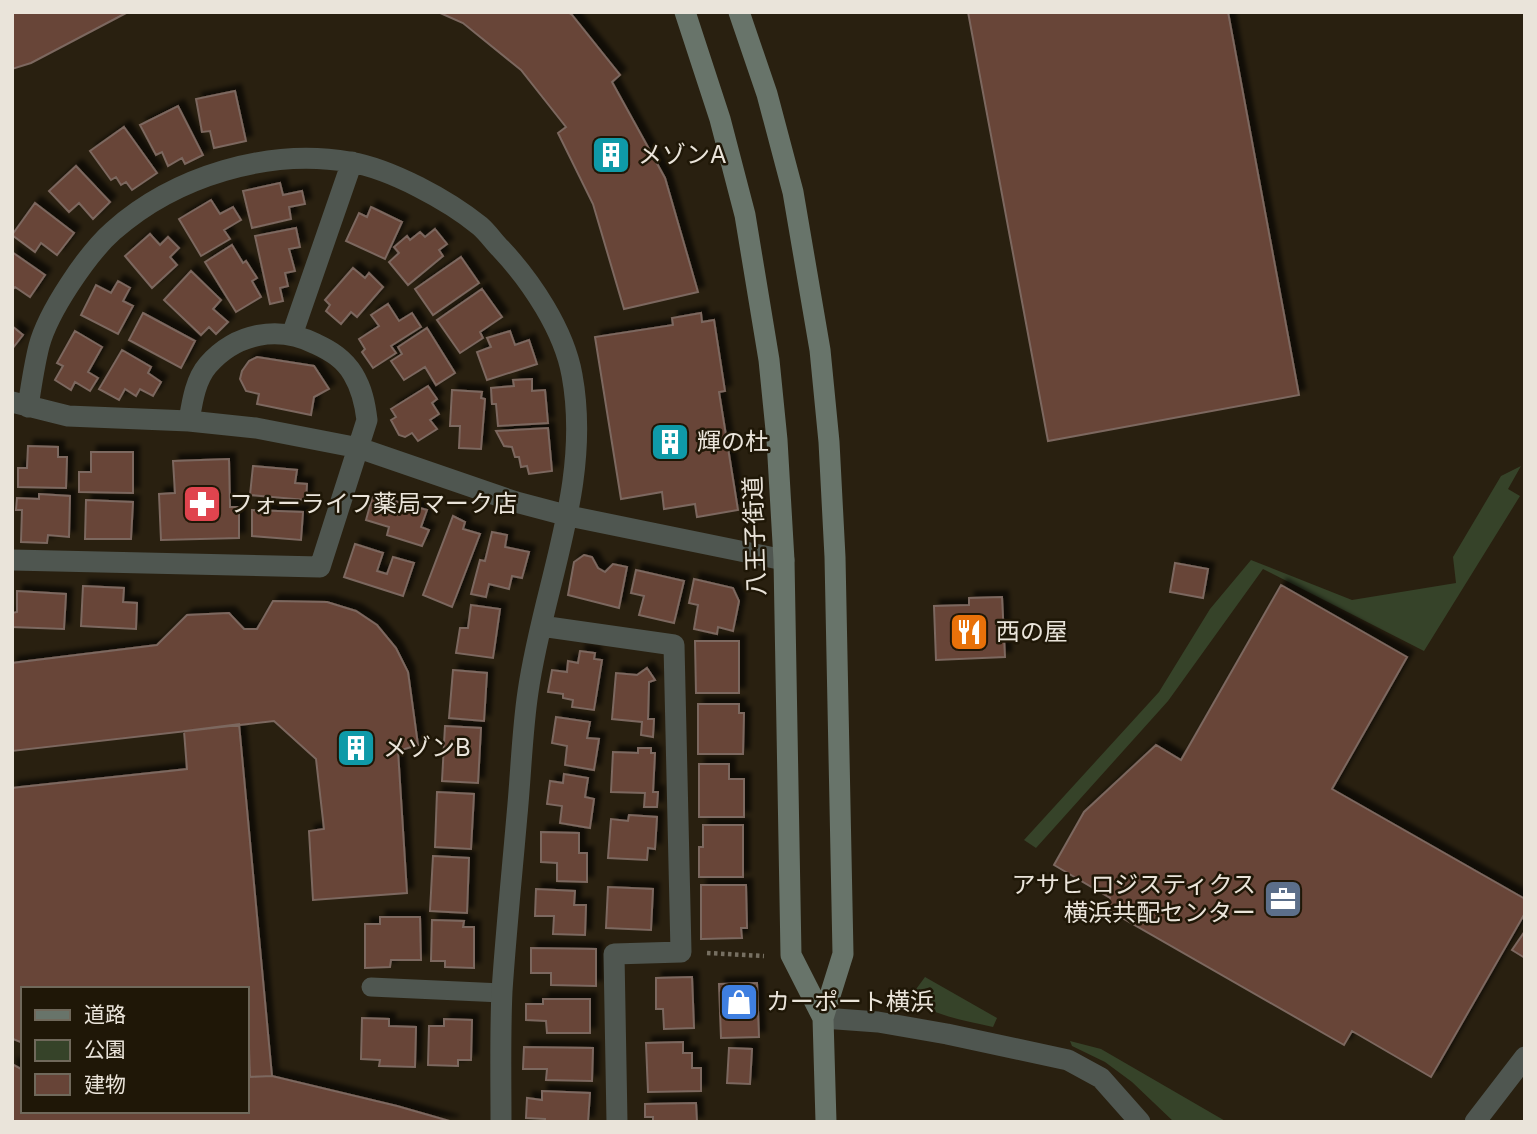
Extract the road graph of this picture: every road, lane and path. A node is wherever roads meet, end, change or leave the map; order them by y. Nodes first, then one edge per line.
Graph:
1 (685, 12) edge
2 (739, 12) edge
3 (352, 162) junction
4 (292, 335) junction
5 (20, 405) edge
6 (189, 421) junction
7 (359, 448) junction
8 (569, 516) junction
9 (12, 560) edge
10 (784, 561) junction
11 (541, 626) junction
12 (681, 952) junction
13 (764, 956) dead end
14 (371, 987) dead end
15 (502, 993) junction
16 (823, 1018) junction
17 (1525, 1057) edge
18 (501, 1122) edge
19 (617, 1122) edge
20 (826, 1122) edge
21 (1140, 1122) edge
22 (1475, 1122) edge

1 - 10 street, 八王子街道
2 - 16 street, 八王子街道
3 - 4 street
3 - 5 street
3 - 8 street
4 - 6 street
4 - 7 street
5 - 6 street
6 - 7 street
7 - 8 street
7 - 9 street
8 - 10 street
8 - 11 street
10 - 16 street, 八王子街道
11 - 12 street
11 - 15 street
12 - 13 path
12 - 19 street
14 - 15 lane
15 - 18 street
16 - 20 street, 八王子街道
16 - 21 street
17 - 22 street

